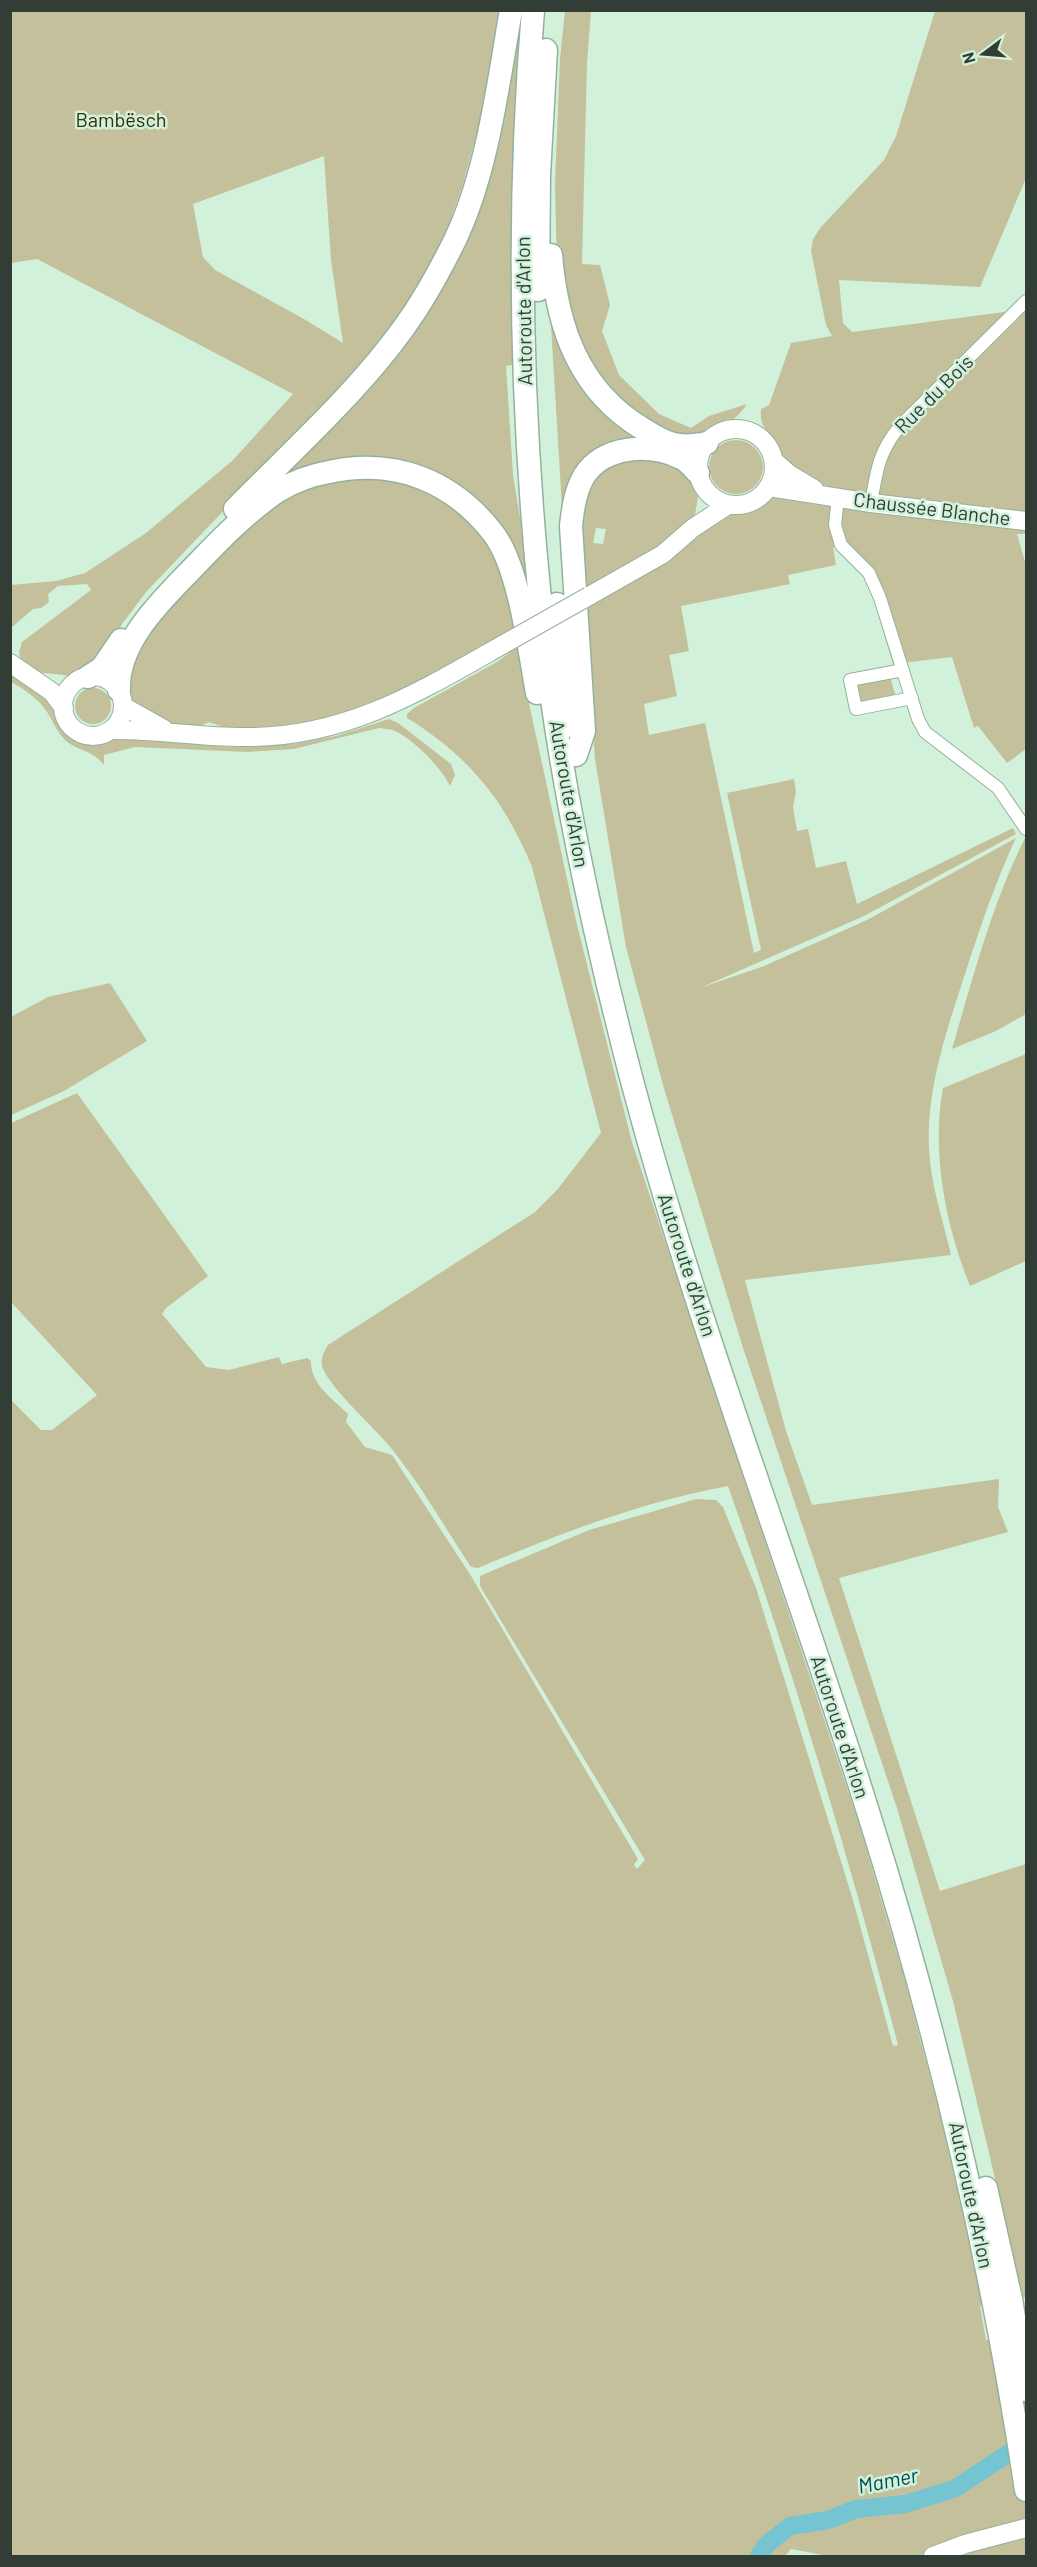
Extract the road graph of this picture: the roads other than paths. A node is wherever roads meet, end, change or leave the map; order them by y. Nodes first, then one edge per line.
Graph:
1 (511, 10) edge
2 (533, 10) edge
3 (549, 10) edge
4 (541, 123) junction
5 (1026, 301) edge
6 (707, 443) junction
7 (773, 460) junction
8 (702, 482) junction
9 (769, 487) junction
10 (829, 495) junction
11 (871, 503) junction
12 (729, 505) junction
13 (1026, 521) edge
14 (693, 528) junction
15 (17, 667) edge
16 (903, 670) junction
17 (83, 679) junction
18 (121, 698) junction
19 (912, 699) junction
20 (64, 708) junction
21 (111, 730) junction
22 (168, 731) junction
23 (576, 755) junction
24 (1026, 829) edge
25 (574, 831) junction
26 (1002, 2301) junction
27 (1026, 2390) edge
28 (1026, 2490) edge
29 (1026, 2528) edge
30 (933, 2556) edge

1 - 17 highway
2 - 25 highway, Autoroute d'Arlon
3 - 4 highway, Autoroute d'Arlon
4 - 6 highway
4 - 23 highway, Autoroute d'Arlon
5 - 11 street, Rue du Bois
6 - 7 main road
6 - 8 main road
7 - 9 main road
7 - 10 main road
8 - 12 main road
8 - 14 main road
8 - 23 highway
9 - 10 main road
9 - 12 main road
10 - 11 main road, Chaussée Blanche
10 - 16 street, Chaussée Blanche
11 - 13 main road, Chaussée Blanche
12 - 14 main road
14 - 22 main road, bridge
15 - 17 main road
15 - 20 main road
16 - 19 street, Chaussée Blanche
16 - 19 street
17 - 18 main road
17 - 20 main road
18 - 21 main road
18 - 22 main road
18 - 25 highway
19 - 24 street, Chaussée Blanche
20 - 21 main road
21 - 22 main road
23 - 26 highway, Autoroute d'Arlon
25 - 26 highway, Autoroute d'Arlon
26 - 27 highway, Autoroute d'Arlon
26 - 28 highway, Autoroute d'Arlon
29 - 30 main road

